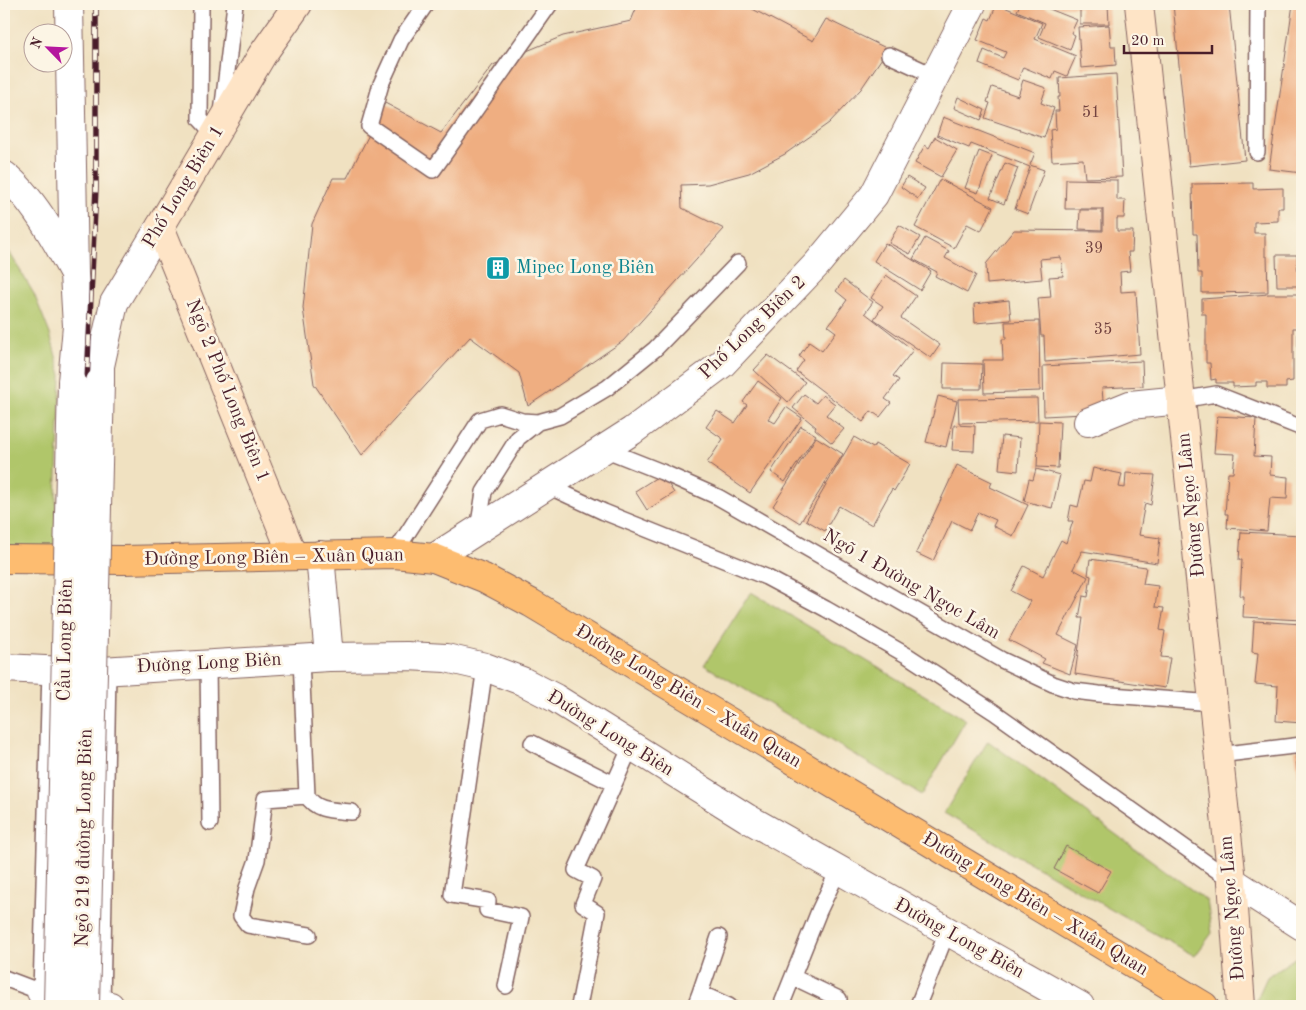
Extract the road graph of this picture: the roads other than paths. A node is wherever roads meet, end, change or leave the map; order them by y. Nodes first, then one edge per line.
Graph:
1 (70, 4) edge
2 (201, 4) edge
3 (235, 4) edge
4 (298, 4) edge
5 (426, 4) edge
6 (550, 4) edge
7 (972, 4) edge
8 (1139, 4) edge
9 (1258, 4) edge
10 (889, 55) dead end
11 (935, 76) junction
12 (218, 131) junction
13 (1257, 152) dead end
14 (4, 175) edge
15 (160, 227) junction
16 (738, 263) dead end
17 (74, 274) junction
18 (100, 382) joint
19 (1181, 400) junction
20 (538, 422) junction
21 (1088, 422) dead end
22 (1302, 428) edge
23 (604, 449) junction
24 (548, 486) junction
25 (478, 530) junction
26 (394, 554) junction
27 (320, 555) junction
28 (294, 556) junction
29 (434, 558) junction
30 (4, 559) edge
31 (329, 657) junction
32 (301, 659) junction
33 (208, 664) junction
34 (484, 667) junction
35 (4, 668) edge
36 (50, 670) junction
37 (97, 671) junction
38 (1213, 703) junction
39 (532, 742) dead end
40 (1302, 745) edge
41 (631, 746) junction
42 (1218, 756) junction
43 (614, 784) junction
44 (307, 796) junction
45 (352, 812) dead end
46 (210, 822) dead end
47 (838, 871) junction
48 (1232, 881) junction
49 (1302, 926) edge
50 (947, 932) junction
51 (309, 935) dead end
52 (719, 937) dead end
53 (793, 977) junction
54 (4, 978) edge
55 (506, 986) dead end
56 (49, 999) edge
57 (698, 999) edge
58 (918, 1005) dead end
59 (100, 1006) edge
60 (579, 1006) edge
61 (728, 1006) edge
62 (781, 1006) edge
63 (837, 1006) edge
64 (1080, 1006) edge
65 (1204, 1006) edge
66 (1241, 1006) edge

1 - 17 street, Cầu Long Biên
2 - 12 lane
3 - 12 lane
4 - 12 main road, Phố Long Biên 1
5 - 6 lane
7 - 11 street, Phố Long Biên 2
8 - 19 main road, Đường Ngọc Lâm
9 - 13 lane
10 - 11 lane
11 - 23 street, Phố Long Biên 2
12 - 15 main road, Phố Long Biên 1
14 - 17 street
15 - 18 street, Phố Long Biên 1
15 - 28 main road, Ngõ 2 Phố Long Biên 1
16 - 20 lane
17 - 56 street, Cầu Long Biên, bridge
18 - 59 street, Cầu Long Biên, bridge
19 - 21 street
19 - 22 lane
19 - 38 main road, Đường Ngọc Lâm
20 - 25 lane
20 - 26 lane
23 - 24 street, Phố Long Biên 2
23 - 38 lane, Ngõ 1 Đường Ngọc Lâm
24 - 25 street, Phố Long Biên 2
24 - 48 lane
25 - 29 street, Phố Long Biên 2
26 - 27 main road, Đường Long Biên – Xuân Quan
26 - 29 main road, Đường Long Biên – Xuân Quan
27 - 28 main road, Đường Long Biên – Xuân Quan
27 - 31 street
28 - 30 main road, Đường Long Biên – Xuân Quan
29 - 65 main road, Đường Long Biên – Xuân Quan
31 - 32 street, Đường Long Biên
31 - 34 street, Đường Long Biên
32 - 33 street, Đường Long Biên
32 - 44 lane
33 - 37 street, Đường Long Biên
33 - 46 lane
34 - 41 street, Đường Long Biên
34 - 55 lane
35 - 36 street, Đường Long Biên
36 - 37 street, Đường Long Biên
36 - 56 lane
37 - 59 lane, Ngõ 219 đường Long Biên
38 - 42 main road, Đường Ngọc Lâm
39 - 43 lane
40 - 42 lane
41 - 43 lane
41 - 47 street, Đường Long Biên
42 - 48 main road, Đường Ngọc Lâm
43 - 60 lane
44 - 45 lane
44 - 51 lane
47 - 50 street, Đường Long Biên
47 - 53 lane
48 - 49 street
48 - 66 main road, Đường Ngọc Lâm
50 - 58 lane
50 - 64 street, Đường Long Biên
52 - 57 lane
53 - 62 lane
53 - 63 lane
54 - 56 lane
56 - 59 street
57 - 61 lane

